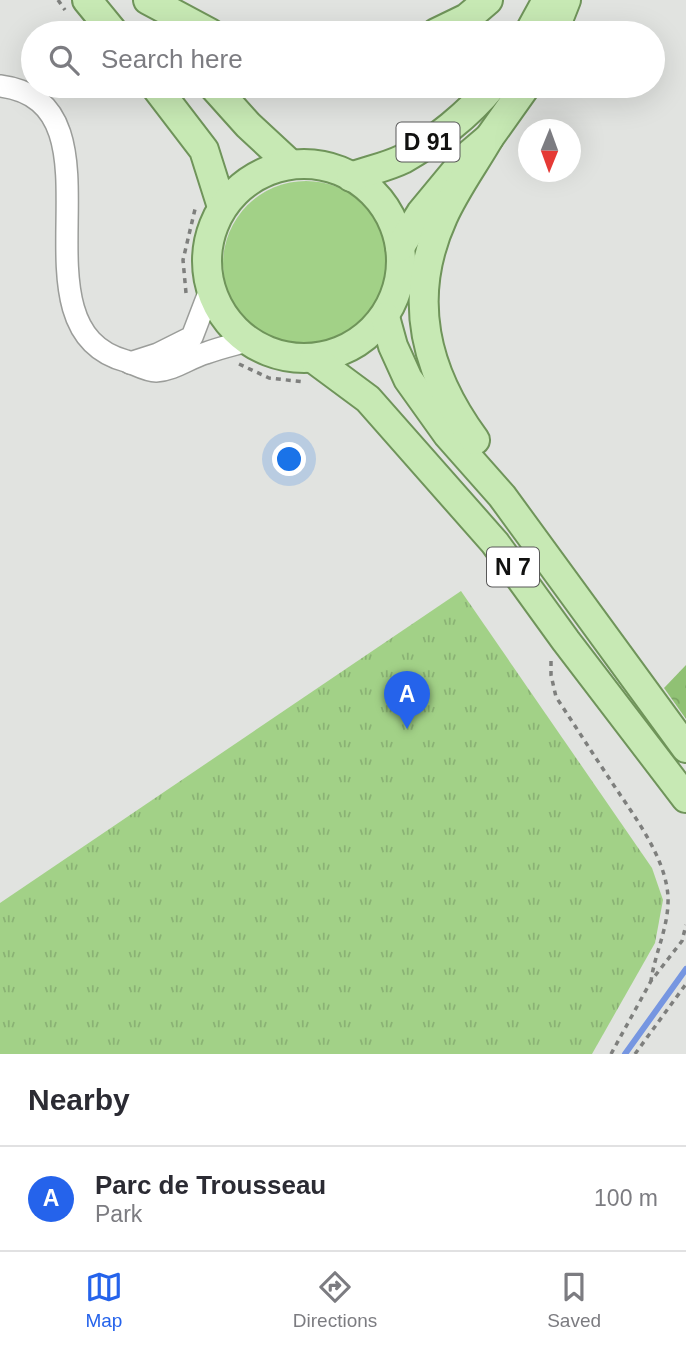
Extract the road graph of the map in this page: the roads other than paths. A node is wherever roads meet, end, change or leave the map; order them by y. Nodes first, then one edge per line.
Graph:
1 (87, 0) edge
2 (140, 0) edge
3 (148, 0) edge
4 (488, 0) edge
5 (547, 0) edge
6 (566, 0) edge
7 (104, 21) edge
8 (157, 21) edge
9 (187, 21) edge
10 (461, 21) edge
11 (536, 21) edge
12 (558, 21) edge
13 (0, 86) edge
14 (21, 90) edge
15 (33, 98) edge
16 (164, 98) edge
17 (224, 98) edge
18 (483, 98) edge
19 (517, 98) edge
20 (489, 138) junction
21 (289, 163) junction
22 (351, 177) junction
23 (222, 207) junction
24 (400, 247) junction
25 (198, 293) junction
26 (385, 317) junction
27 (247, 341) junction
28 (130, 363) junction
29 (310, 370) junction
30 (502, 496) junction
31 (686, 748) edge
32 (686, 798) edge

1 - 7 main road
2 - 8 main road
3 - 9 main road
4 - 10 main road
5 - 11 main road
6 - 12 main road
13 - 14 street
15 - 28 street
16 - 23 main road
17 - 21 main road
18 - 22 main road, D 91
19 - 20 main road, D 91
20 - 24 main road, D 91
20 - 30 main road
21 - 22 main road
21 - 23 main road
22 - 24 main road
23 - 25 main road
24 - 26 main road
25 - 27 main road
25 - 28 street
26 - 29 main road
26 - 30 main road, N 7
27 - 28 street
27 - 29 main road
29 - 32 main road, N 7
30 - 31 main road, N 7

